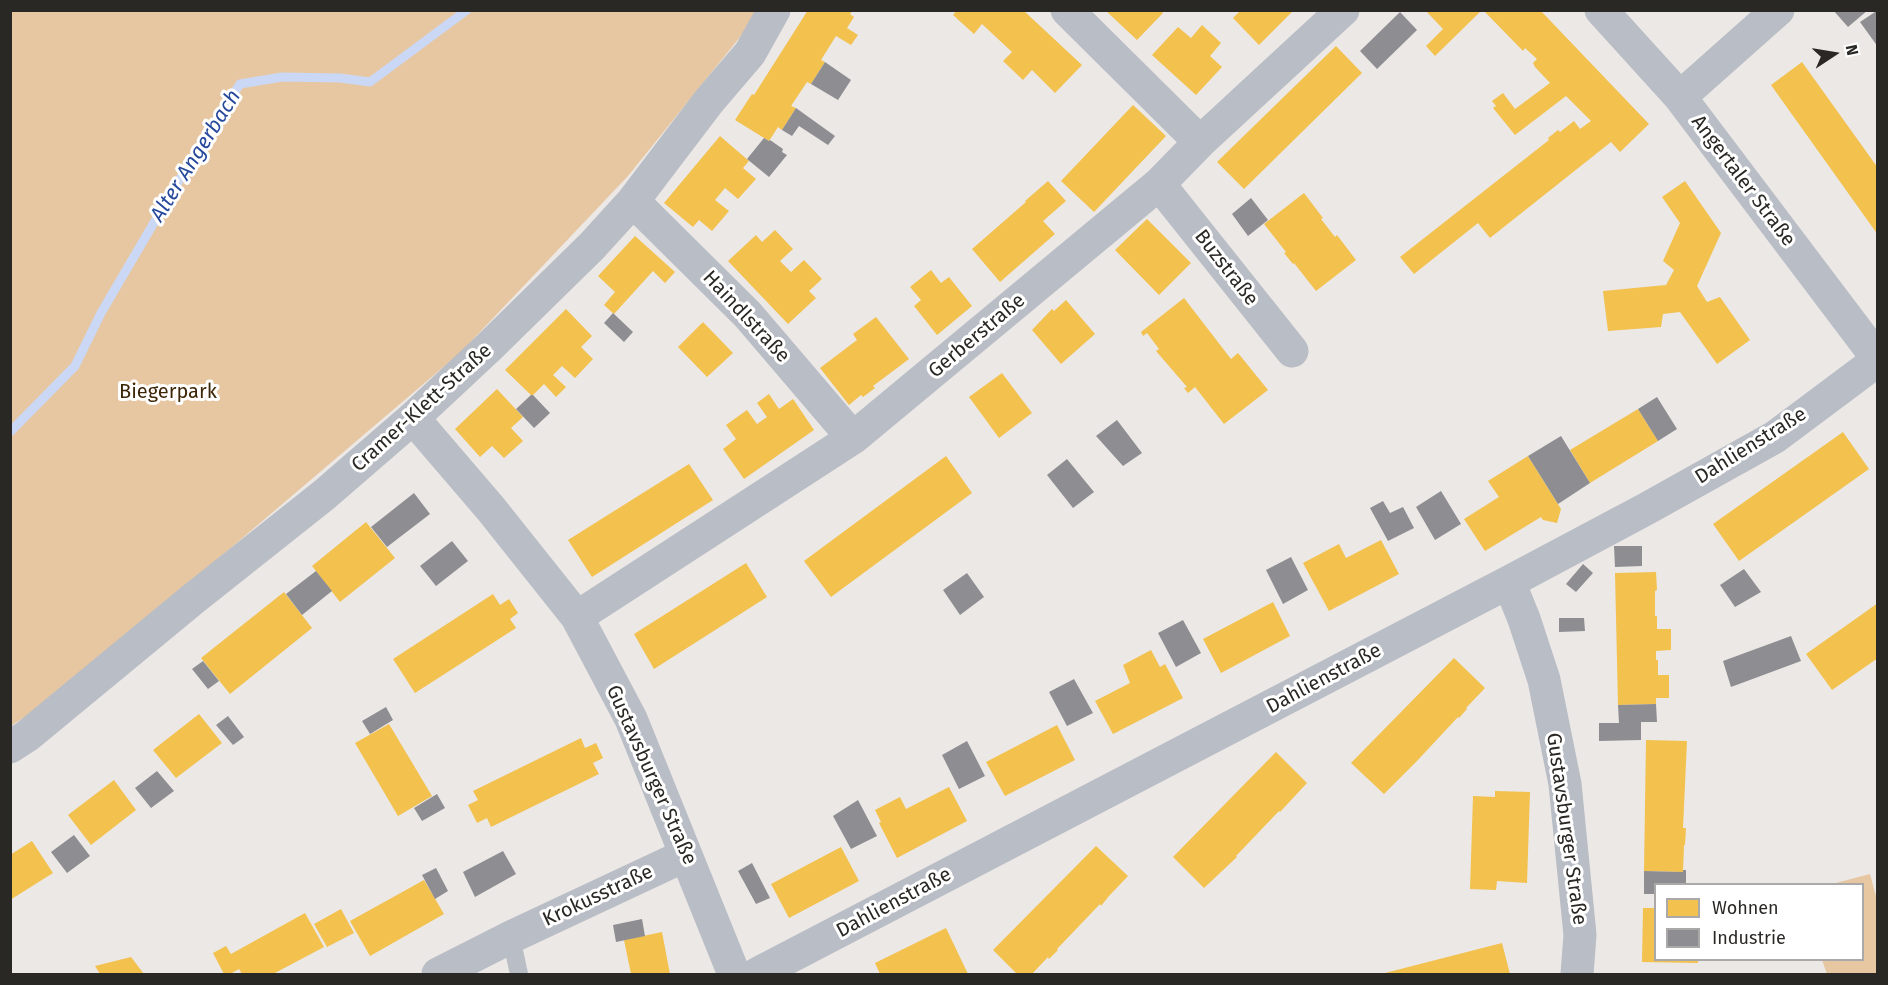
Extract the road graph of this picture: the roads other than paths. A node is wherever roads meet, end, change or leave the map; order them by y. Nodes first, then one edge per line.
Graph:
1 (774, 10) edge
2 (1068, 10) edge
3 (1343, 10) edge
4 (1601, 10) edge
5 (1778, 10) edge
6 (1680, 97) junction
7 (1200, 142) junction
8 (1159, 184) junction
9 (633, 201) junction
10 (1292, 351) dead end
11 (1878, 360) edge
12 (413, 418) junction
13 (854, 438) junction
14 (1509, 582) junction
15 (577, 616) junction
16 (10, 747) edge
17 (686, 855) junction
18 (511, 938) junction
19 (438, 975) edge
20 (519, 975) edge
21 (734, 975) edge
22 (757, 975) edge
23 (1577, 975) edge

1 - 9 street, Cramer-Klett-Straße
2 - 7 street
3 - 7 street, Gerberstraße
4 - 6 street, Angertaler Straße
5 - 6 street
6 - 11 street, Angertaler Straße
7 - 8 street, Gerberstraße
8 - 10 street, Buzstraße
8 - 13 street, Gerberstraße
9 - 12 street, Cramer-Klett-Straße
9 - 13 street, Haindlstraße
11 - 14 street, Dahlienstraße
12 - 15 street, Gustavsburger Straße
12 - 16 street, Cramer-Klett-Straße
13 - 15 street, Gerberstraße
14 - 22 street, Dahlienstraße
14 - 23 street, Gustavsburger Straße
15 - 17 street, Gustavsburger Straße
17 - 18 street, Krokusstraße
17 - 21 street, Gustavsburger Straße
18 - 19 street, Krokusstraße
18 - 20 lane

